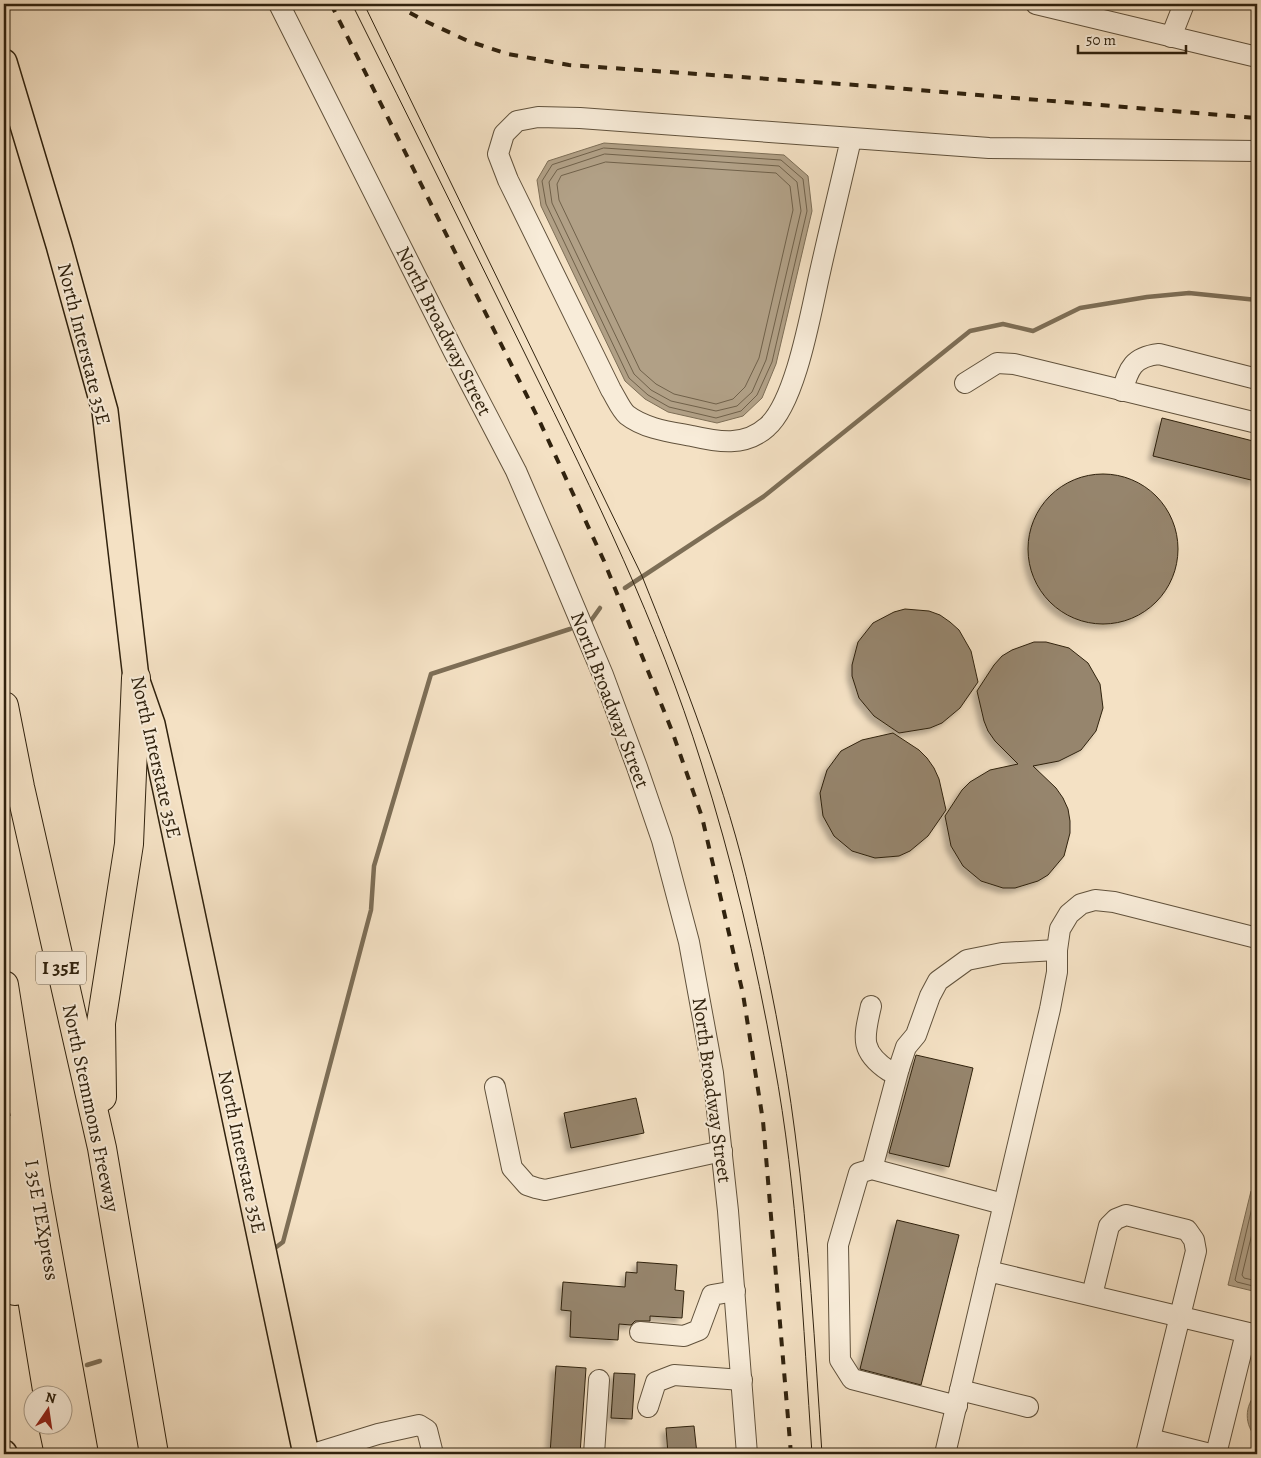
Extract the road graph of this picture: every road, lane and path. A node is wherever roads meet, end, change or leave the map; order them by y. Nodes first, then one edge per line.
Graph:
1 (279, 4) edge
2 (1036, 4) edge
3 (1184, 4) edge
4 (1084, 10) edge
5 (1172, 37) junction
6 (1257, 57) edge
7 (4, 62) edge
8 (851, 139) junction
9 (1257, 151) edge
10 (1257, 379) edge
11 (965, 383) dead end
12 (1122, 391) junction
13 (1257, 423) edge
14 (136, 678) junction
15 (4, 706) edge
16 (1257, 938) edge
17 (1057, 950) junction
18 (4, 985) edge
19 (871, 1006) dead end
20 (899, 1068) junction
21 (495, 1087) dead end
22 (4, 1128) edge
23 (102, 1148) junction
24 (722, 1151) junction
25 (872, 1169) junction
26 (1003, 1204) junction
27 (4, 1250) edge
28 (988, 1270) junction
29 (735, 1291) junction
30 (1092, 1295) junction
31 (1180, 1316) junction
32 (640, 1332) dead end
33 (1252, 1334) edge
34 (599, 1380) dead end
35 (742, 1380) junction
36 (34, 1386) edge
37 (46, 1386) edge
38 (958, 1398) junction
39 (648, 1407) dead end
40 (1028, 1407) dead end
41 (64, 1442) edge
42 (1148, 1447) edge
43 (154, 1454) edge
44 (306, 1454) edge
45 (313, 1454) edge
46 (433, 1454) edge
47 (594, 1454) edge
48 (747, 1454) edge
49 (945, 1454) edge
50 (1210, 1454) edge
51 (1216, 1454) edge

1 - 24 street, North Broadway Street
2 - 4 street
3 - 5 street
4 - 5 street
5 - 6 street
7 - 14 main road, North Interstate 35E
8 - 8 street
8 - 9 street
10 - 12 street
11 - 12 street
12 - 13 street
14 - 23 highway
14 - 44 main road, North Interstate 35E
15 - 23 highway, North Stemmons Freeway / I 35E
16 - 17 street
17 - 20 street
17 - 26 street
18 - 41 highway, I 35E TEXpress
19 - 20 street
20 - 25 street
21 - 24 street
22 - 37 highway
23 - 43 highway, North Stemmons Freeway / I 35E
24 - 29 street, North Broadway Street
25 - 26 street
25 - 38 street
26 - 28 street
27 - 36 highway
28 - 30 street
28 - 38 street
29 - 32 street
29 - 35 street, North Broadway Street
30 - 31 street
30 - 31 street
31 - 33 street
31 - 42 street
33 - 51 street
34 - 47 street
35 - 39 street
35 - 48 street, North Broadway Street
38 - 40 street
38 - 49 street
42 - 50 street
45 - 46 street

